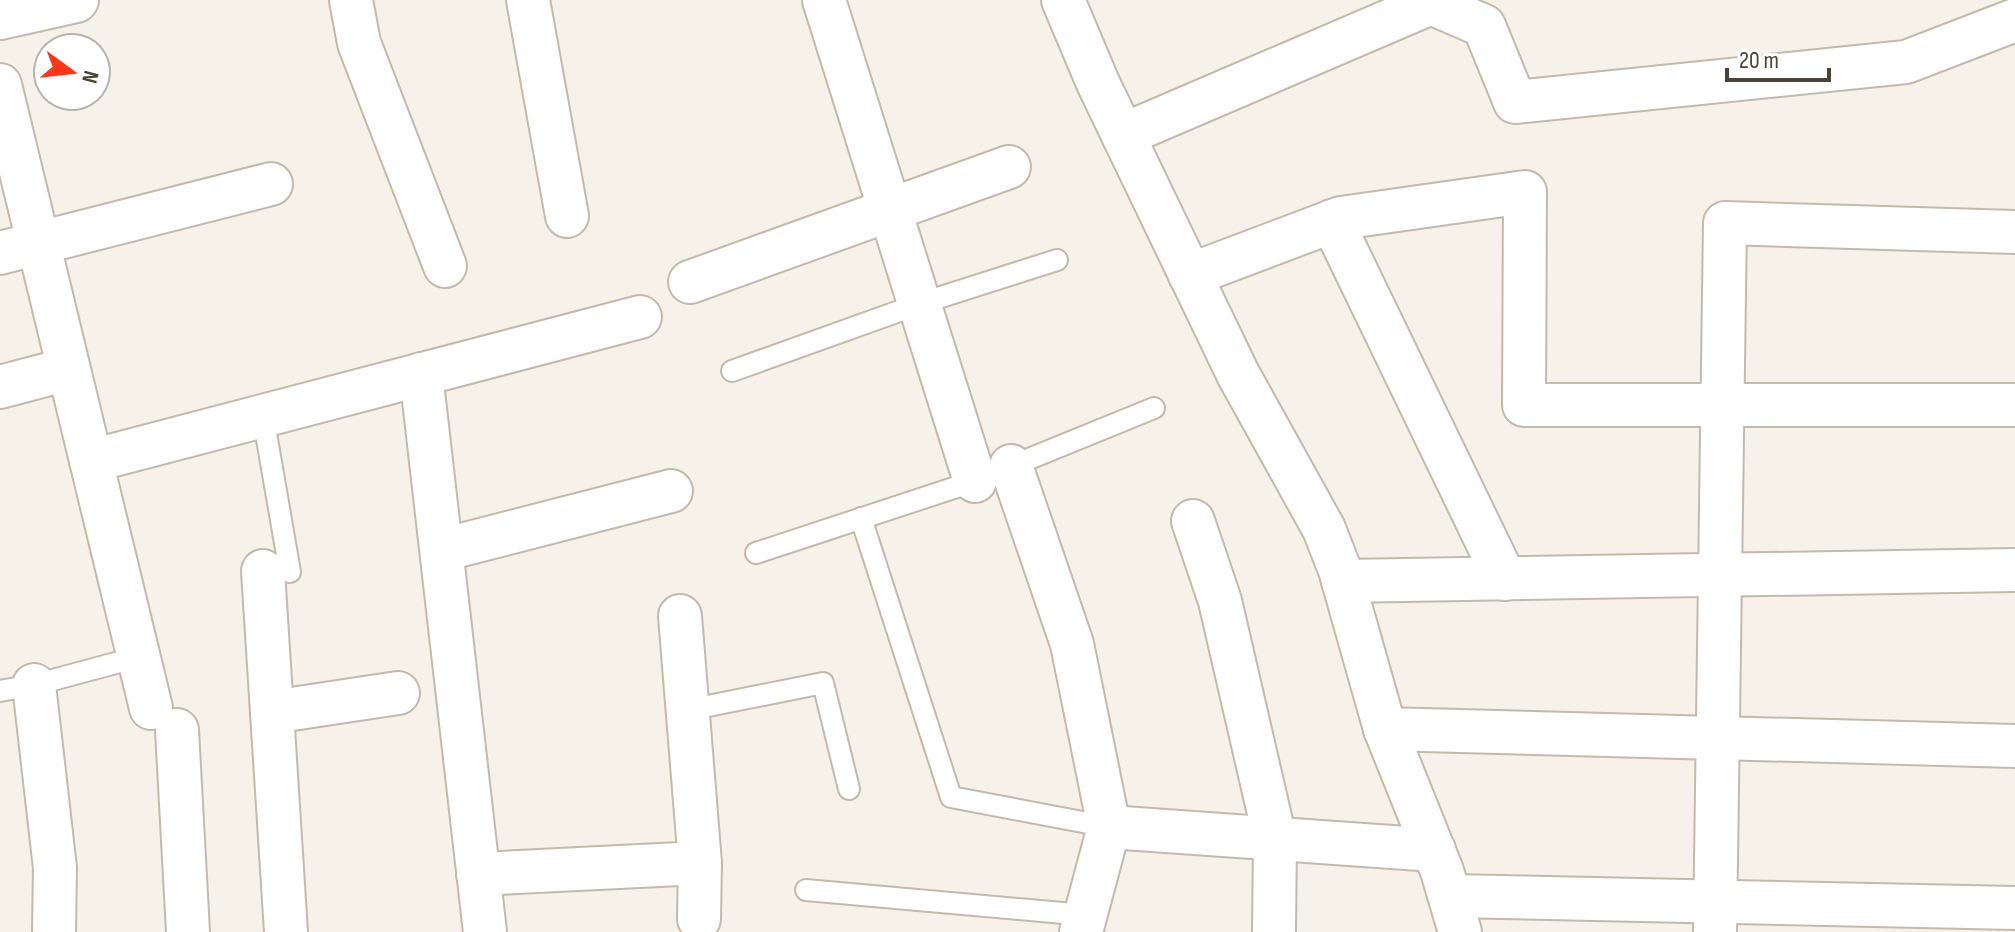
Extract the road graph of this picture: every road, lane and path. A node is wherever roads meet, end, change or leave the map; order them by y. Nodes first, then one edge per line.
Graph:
1 (76, 0) edge
2 (351, 0) edge
3 (528, 0) edge
4 (824, 0) edge
5 (1063, 0) edge
6 (1431, 2) edge
7 (0, 17) edge
8 (2015, 20) edge
9 (0, 85) edge
10 (1123, 135) junction
11 (1009, 167) dead end
12 (271, 184) dead end
13 (889, 210) junction
14 (567, 216) dead end
15 (1332, 221) junction
16 (2015, 232) edge
17 (19, 248) edge
18 (1057, 260) dead end
19 (445, 266) dead end
20 (1190, 275) junction
21 (690, 282) dead end
22 (919, 304) junction
23 (640, 317) dead end
24 (68, 369) junction
25 (732, 371) dead end
26 (421, 374) junction
27 (0, 387) edge
28 (1722, 405) junction
29 (2015, 405) edge
30 (1154, 408) dead end
31 (263, 416) junction
32 (91, 461) junction
33 (993, 473) junction
34 (671, 491) dead end
35 (861, 518) junction
36 (1193, 521) dead end
37 (442, 550) junction
38 (756, 553) dead end
39 (2015, 570) edge
40 (276, 572) joint
41 (1720, 575) junction
42 (1505, 579) junction
43 (1343, 581) junction
44 (680, 616) dead end
45 (138, 657) junction
46 (17, 688) edge
47 (398, 693) dead end
48 (688, 710) junction
49 (272, 712) junction
50 (1385, 729) junction
51 (1718, 738) junction
52 (2015, 746) edge
53 (849, 789) dead end
54 (1109, 827) junction
55 (1275, 839) junction
56 (1434, 850) junction
57 (700, 863) junction
58 (478, 874) junction
59 (806, 890) dead end
60 (2015, 908) edge
61 (1455, 914) edge
62 (1715, 917) edge
63 (699, 919) dead end
64 (1083, 923) edge
65 (54, 932) edge
66 (188, 932) edge
67 (286, 932) edge
68 (485, 932) edge
69 (1274, 932) edge

1 - 7 street
2 - 19 street
3 - 14 street
4 - 13 street
5 - 10 street
6 - 8 street
6 - 10 street
9 - 17 street
10 - 20 street
11 - 13 street
12 - 17 street
13 - 21 street
13 - 22 street
15 - 20 street
15 - 28 street
15 - 42 street
16 - 28 street
17 - 24 street
18 - 22 lane
20 - 43 street
22 - 25 lane
22 - 33 street
23 - 26 street
24 - 27 street
24 - 32 street
26 - 31 street
26 - 37 street
28 - 29 street
28 - 41 street
30 - 33 lane
31 - 32 street
31 - 40 lane
32 - 45 street
33 - 35 lane
33 - 54 street
34 - 37 street
35 - 38 lane
35 - 54 lane
36 - 55 street
37 - 58 street
39 - 41 street
40 - 49 street
41 - 42 street
41 - 51 street
42 - 43 street
43 - 50 street
44 - 48 street
45 - 46 lane
45 - 66 street
46 - 65 street
47 - 49 street
48 - 53 lane
48 - 57 street
49 - 67 street
50 - 51 street
50 - 56 street
51 - 52 street
51 - 62 street
54 - 55 street
54 - 64 street
55 - 56 street
55 - 69 street
56 - 61 street
57 - 58 street
57 - 63 street
58 - 68 street
59 - 64 lane
60 - 62 street
61 - 62 street

